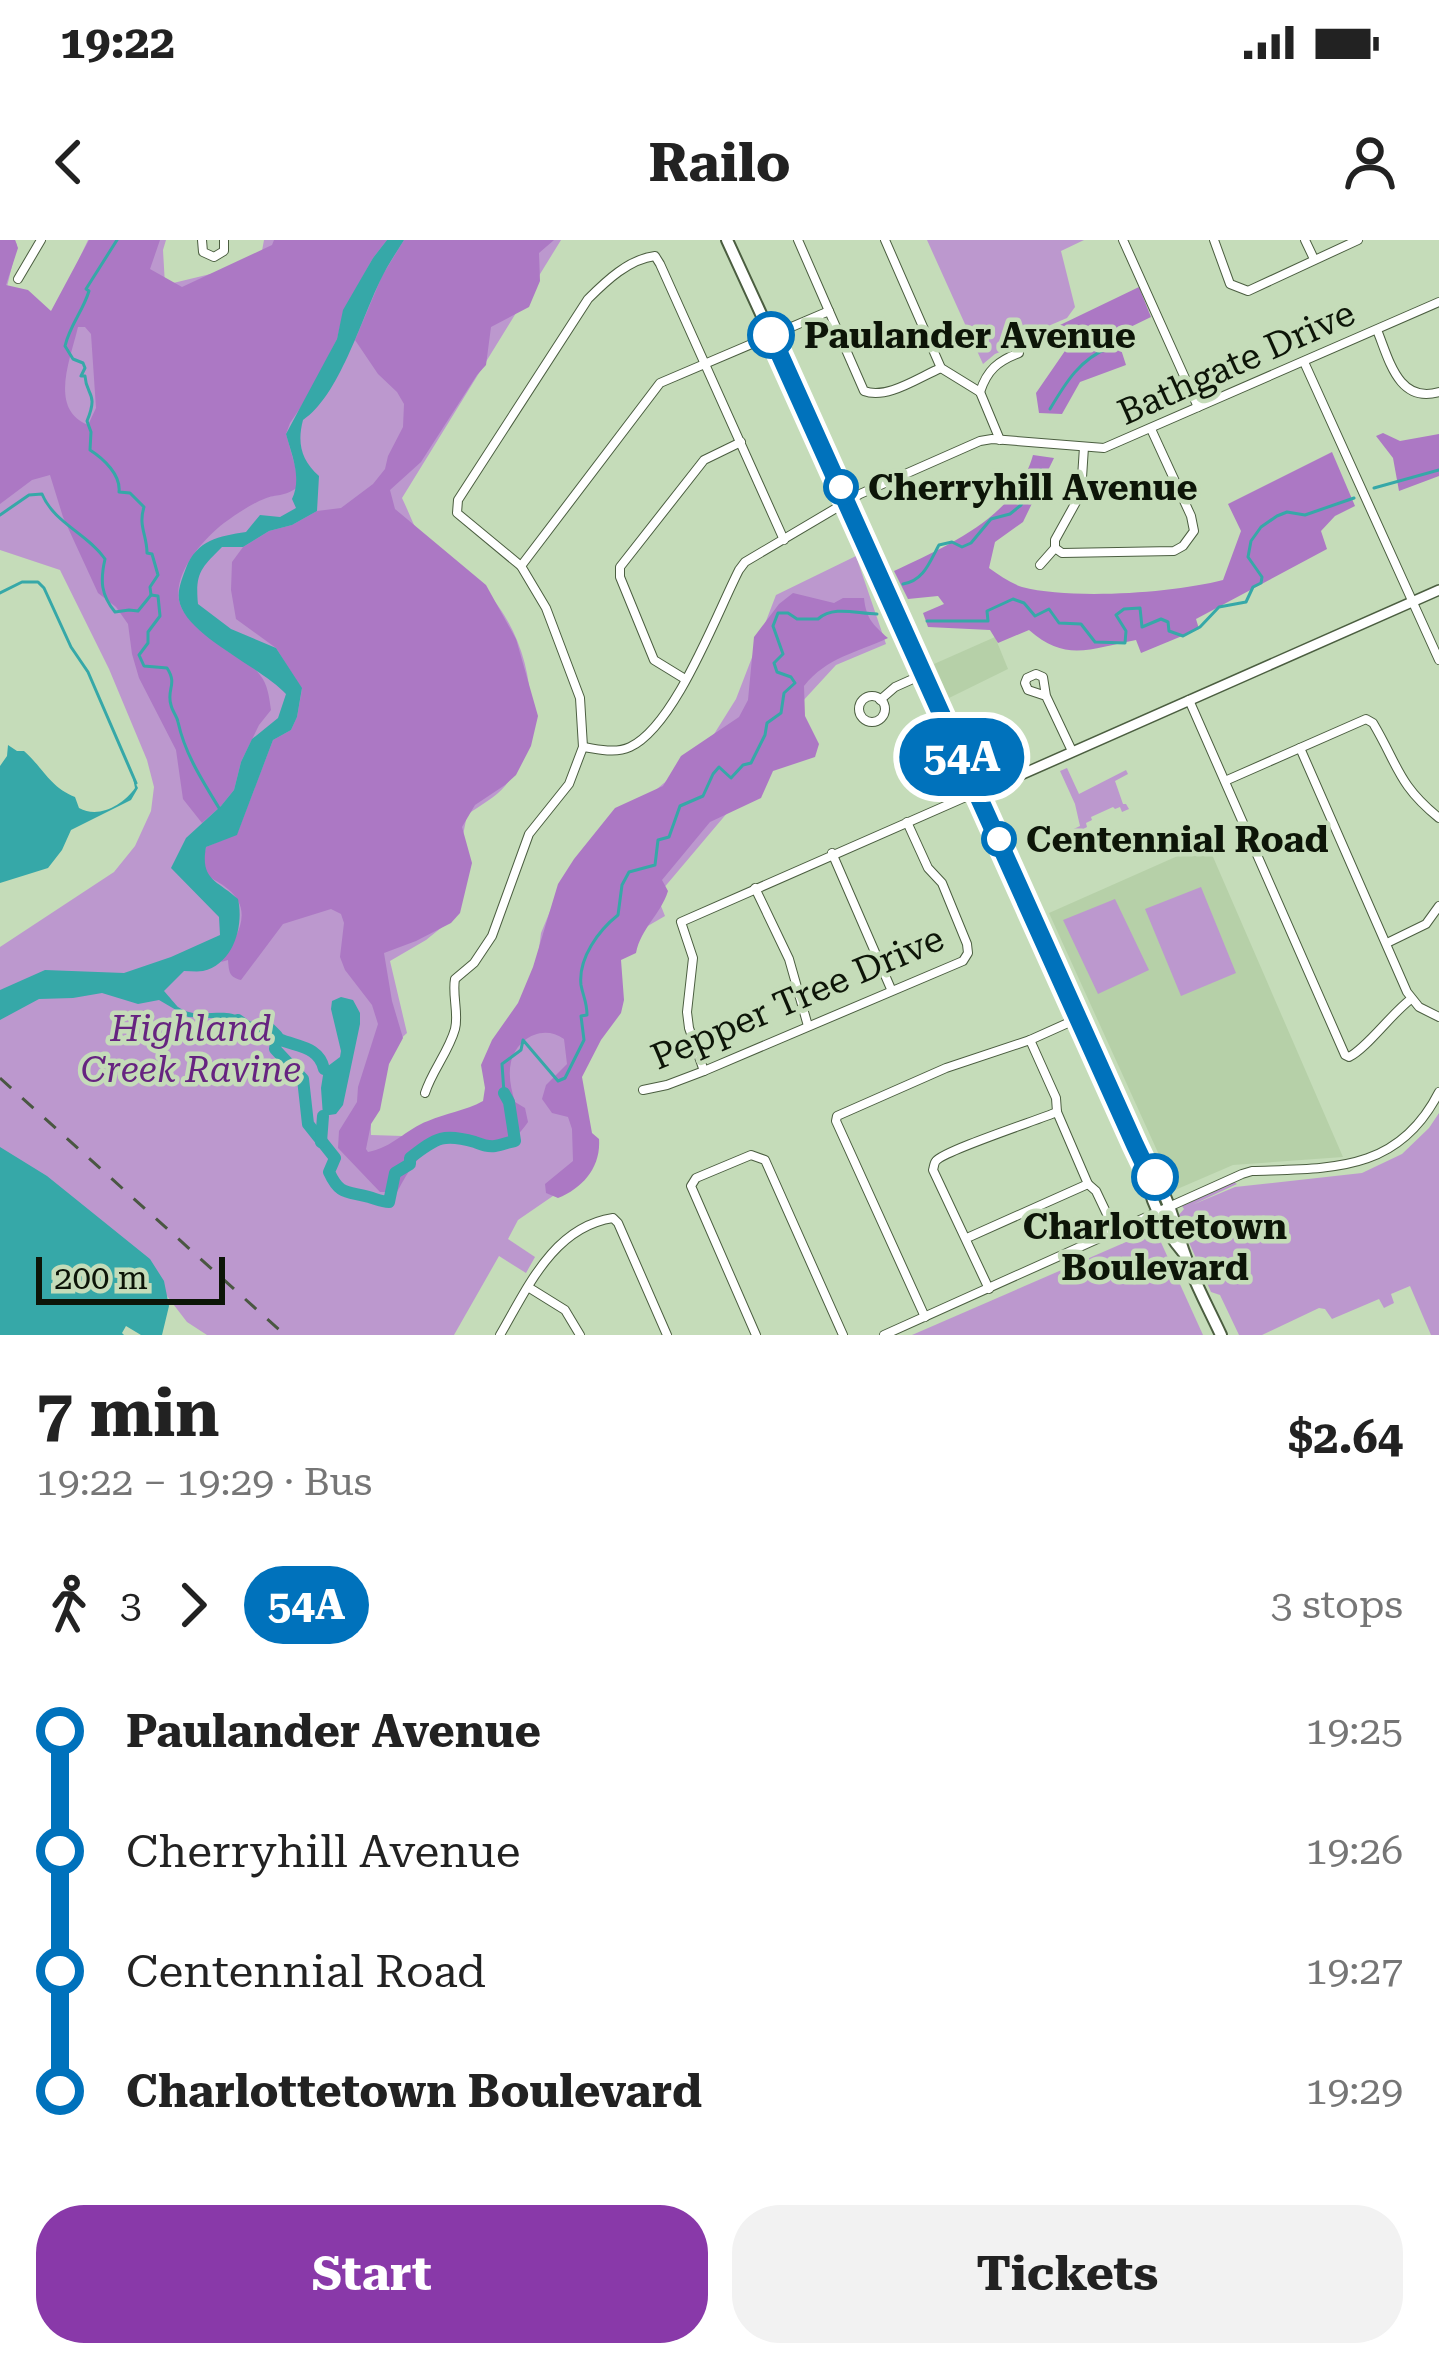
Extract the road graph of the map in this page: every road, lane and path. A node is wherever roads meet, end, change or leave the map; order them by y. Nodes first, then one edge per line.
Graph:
1 (41, 240) edge
2 (202, 240) edge
3 (224, 240) edge
4 (727, 240) edge
5 (798, 240) edge
6 (885, 240) edge
7 (1124, 240) edge
8 (1214, 240) edge
9 (1306, 240) edge
10 (1358, 240) edge
11 (1314, 259) junction
12 (18, 279) dead end
13 (1439, 302) edge
14 (829, 311) junction
15 (1377, 330) junction
16 (771, 335) junction
17 (1019, 344) dead end
18 (1304, 362) junction
19 (704, 363) junction
20 (940, 368) junction
21 (980, 392) junction
22 (1439, 392) edge
23 (1198, 407) junction
24 (1150, 429) junction
25 (1000, 440) junction
26 (740, 442) junction
27 (1084, 447) junction
28 (847, 501) junction
29 (784, 540) junction
30 (1055, 548) junction
31 (1040, 565) dead end
32 (520, 566) junction
33 (1439, 590) edge
34 (1412, 602) junction
35 (1439, 661) edge
36 (924, 674) junction
37 (685, 679) junction
38 (1046, 696) dead end
39 (880, 700) dead end
40 (1189, 700) junction
41 (583, 747) junction
42 (1300, 748) junction
43 (1072, 752) junction
44 (1225, 781) junction
45 (978, 792) junction
46 (1439, 818) edge
47 (908, 822) junction
48 (832, 854) junction
49 (755, 888) junction
50 (1439, 906) edge
51 (1387, 943) junction
52 (891, 989) junction
53 (1411, 999) junction
54 (1439, 1017) edge
55 (1079, 1018) junction
56 (808, 1025) junction
57 (1030, 1040) junction
58 (704, 1071) junction
59 (644, 1090) dead end
60 (1439, 1092) edge
61 (425, 1094) dead end
62 (1057, 1112) junction
63 (1088, 1184) junction
64 (1164, 1209) junction
65 (1115, 1231) junction
66 (967, 1238) junction
67 (528, 1287) junction
68 (989, 1289) junction
69 (925, 1317) junction
70 (500, 1335) edge
71 (580, 1335) edge
72 (668, 1335) edge
73 (755, 1335) edge
74 (843, 1335) edge
75 (886, 1335) edge
76 (1221, 1335) edge

1 - 12 street
2 - 3 street
4 - 16 main road
5 - 14 street
6 - 20 street
7 - 23 street
8 - 11 street
9 - 11 street
10 - 11 street
13 - 15 street, Bathgate Drive
14 - 16 street
14 - 20 street
15 - 18 street, Bathgate Drive
15 - 22 street
16 - 19 street
16 - 28 main road
17 - 21 street
18 - 23 street, Bathgate Drive
18 - 34 street
19 - 26 street
19 - 32 street
19 - 32 street
20 - 21 street
21 - 25 street
23 - 24 street, Bathgate Drive
24 - 27 street, Bathgate Drive
24 - 30 street
25 - 27 street, Bathgate Drive
25 - 28 street, Bathgate Drive
26 - 29 street
26 - 37 street
27 - 30 street
28 - 29 street
28 - 36 main road
29 - 37 street
30 - 31 street
32 - 41 street
33 - 34 street
34 - 35 street
34 - 40 street
36 - 39 street
36 - 45 main road
37 - 41 street
38 - 43 street
40 - 43 street
40 - 44 street
41 - 61 street
42 - 44 street
42 - 46 street
42 - 51 street
43 - 45 street
44 - 53 street
45 - 47 street
45 - 55 main road
47 - 48 street
47 - 52 street, Pepper Tree Drive
48 - 49 street
48 - 52 street
49 - 56 street
49 - 58 street
50 - 51 street
51 - 53 street
52 - 56 street, Pepper Tree Drive
53 - 54 street
55 - 57 street
55 - 64 main road
56 - 58 street, Pepper Tree Drive
57 - 62 street
57 - 69 street
58 - 59 street, Pepper Tree Drive
60 - 64 street
62 - 63 street
62 - 66 street
63 - 65 street
63 - 66 street
64 - 65 street
64 - 76 main road
65 - 68 street
66 - 68 street
67 - 70 street
67 - 71 street
67 - 72 street
68 - 69 street
69 - 75 street
73 - 74 street

